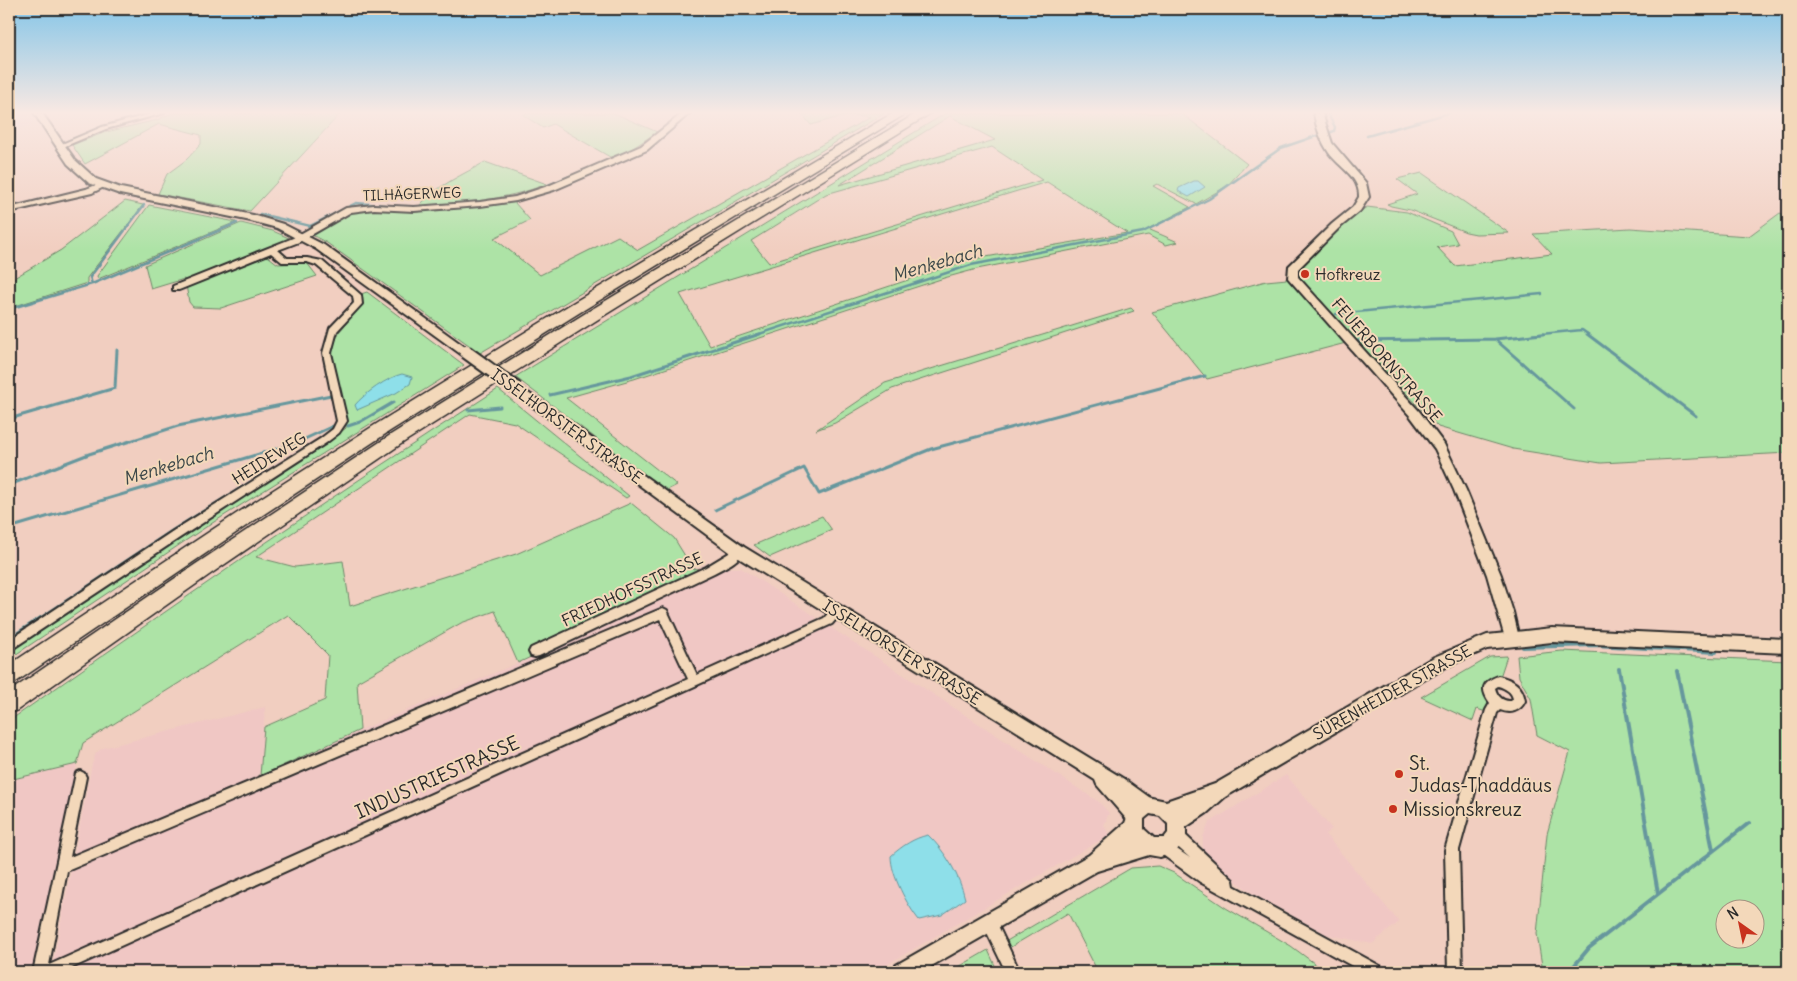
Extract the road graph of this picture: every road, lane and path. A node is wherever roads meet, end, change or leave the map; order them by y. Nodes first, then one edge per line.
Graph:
1 (71, 159) edge
2 (619, 159) edge
3 (825, 159) edge
4 (850, 159) edge
5 (1340, 159) edge
6 (101, 185) junction
7 (9, 210) edge
8 (302, 236) junction
9 (273, 250) junction
10 (176, 288) dead end
11 (739, 551) junction
12 (837, 611) junction
13 (1512, 638) junction
14 (9, 646) edge
15 (1788, 646) edge
16 (536, 652) dead end
17 (9, 676) edge
18 (695, 682) junction
19 (1498, 703) dead end
20 (9, 704) edge
21 (80, 777) dead end
22 (1139, 816) junction
23 (1167, 833) junction
24 (1092, 863) junction
25 (62, 867) junction
26 (990, 922) junction
27 (40, 972) edge
28 (48, 972) edge
29 (903, 972) edge
30 (1013, 972) edge
31 (1377, 972) edge
32 (1456, 972) edge

1 - 6 street, ISSELHORSTER STRASSE
2 - 8 street, TILHÄGERWEG
3 - 17 highway
4 - 20 highway
5 - 13 street, FEUERBORNSTRASSE
6 - 7 street
6 - 8 street, ISSELHORSTER STRASSE
8 - 9 street
8 - 11 street, ISSELHORSTER STRASSE, bridge
9 - 10 street
9 - 14 street, HEIDEWEG
11 - 12 street, ISSELHORSTER STRASSE
11 - 16 street, FRIEDHOFSSTRASSE
12 - 18 street, INDUSTRIESTRASSE
12 - 22 street, ISSELHORSTER STRASSE
13 - 15 main road, SÜRENHEIDER STRASSE
13 - 23 main road, SÜRENHEIDER STRASSE
18 - 25 street
18 - 28 street, INDUSTRIESTRASSE
19 - 32 street
21 - 25 street
22 - 23 main road
22 - 23 main road
22 - 24 main road, SÜRENHEIDER STRASSE
23 - 24 main road, SÜRENHEIDER STRASSE
23 - 31 street
24 - 26 main road, SÜRENHEIDER STRASSE
25 - 27 street
26 - 29 main road, SÜRENHEIDER STRASSE
26 - 30 street

